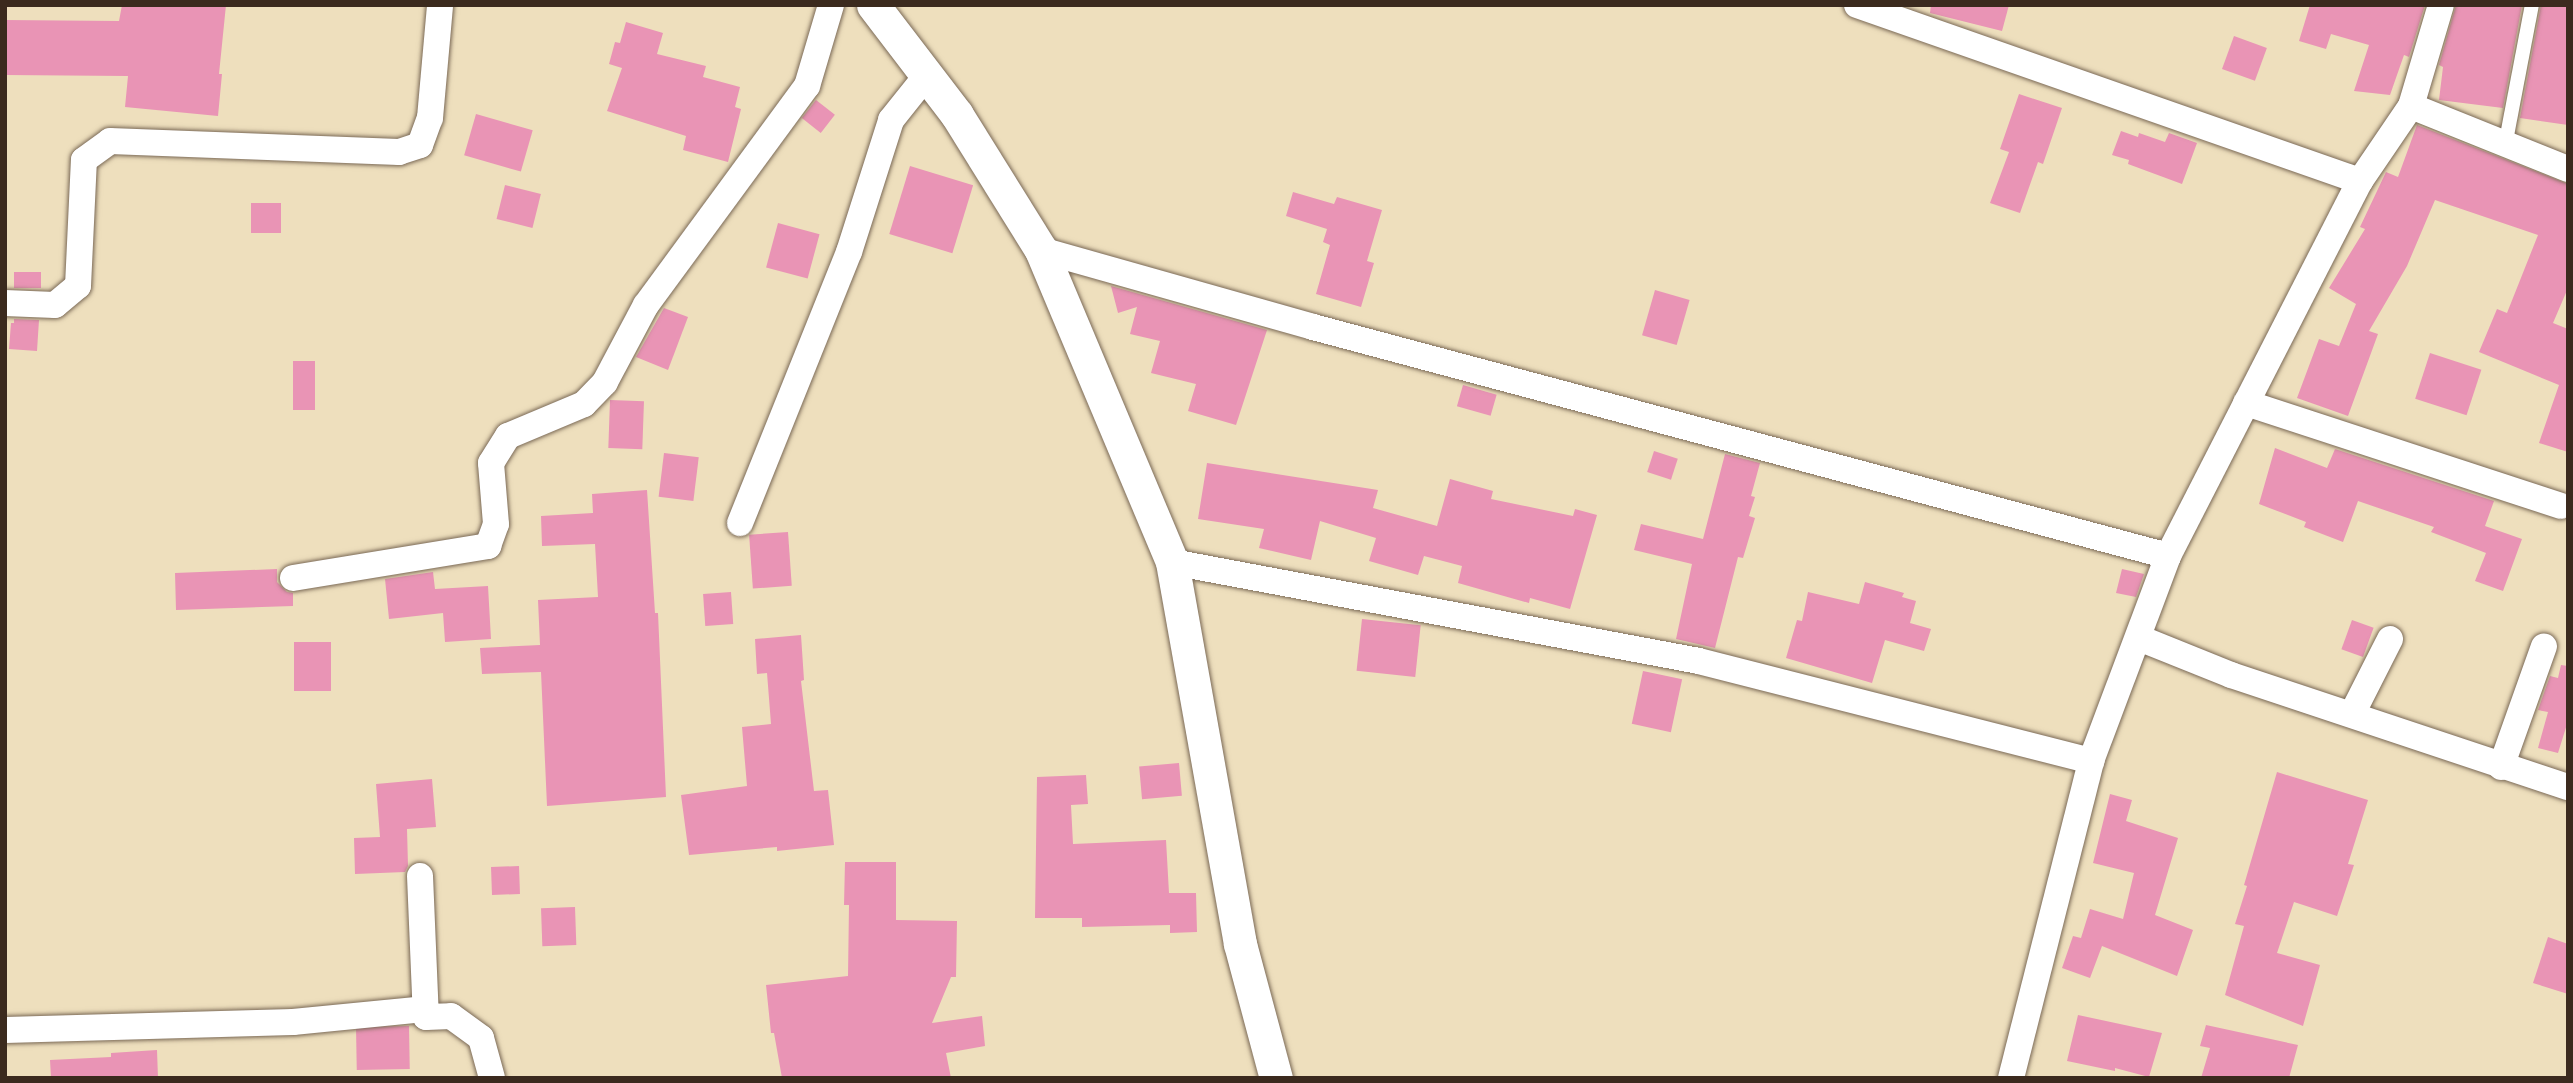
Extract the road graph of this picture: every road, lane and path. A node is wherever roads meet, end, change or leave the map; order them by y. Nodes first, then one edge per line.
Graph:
1 (440, 5) edge
2 (831, 5) edge
3 (873, 5) edge
4 (1857, 5) edge
5 (2441, 5) edge
6 (2532, 5) edge
7 (927, 75) junction
8 (2411, 106) junction
9 (2505, 146) junction
10 (2568, 169) edge
11 (2361, 181) junction
12 (1041, 250) junction
13 (5, 303) edge
14 (2245, 403) junction
15 (2561, 506) dead end
16 (740, 523) dead end
17 (2168, 556) junction
18 (1172, 562) junction
19 (293, 578) dead end
20 (2139, 638) junction
21 (2390, 639) dead end
22 (2544, 646) dead end
23 (2352, 714) junction
24 (2091, 761) junction
25 (2501, 767) junction
26 (2568, 788) edge
27 (420, 876) dead end
28 (426, 1009) junction
29 (5, 1030) edge
30 (492, 1078) edge
31 (1276, 1078) edge
32 (2011, 1078) edge

1 - 13 street
2 - 19 street
3 - 7 street
4 - 11 street
5 - 8 street
6 - 9 lane
7 - 12 street
7 - 16 street
8 - 9 street
8 - 11 street
9 - 10 street
11 - 14 street
12 - 17 street
12 - 18 street
14 - 15 street
14 - 17 street
17 - 20 street
18 - 24 street
18 - 31 street
20 - 23 street
20 - 24 street
21 - 23 street
22 - 25 street
23 - 25 street
24 - 32 street
25 - 26 street
27 - 28 street
28 - 29 street
28 - 30 street

